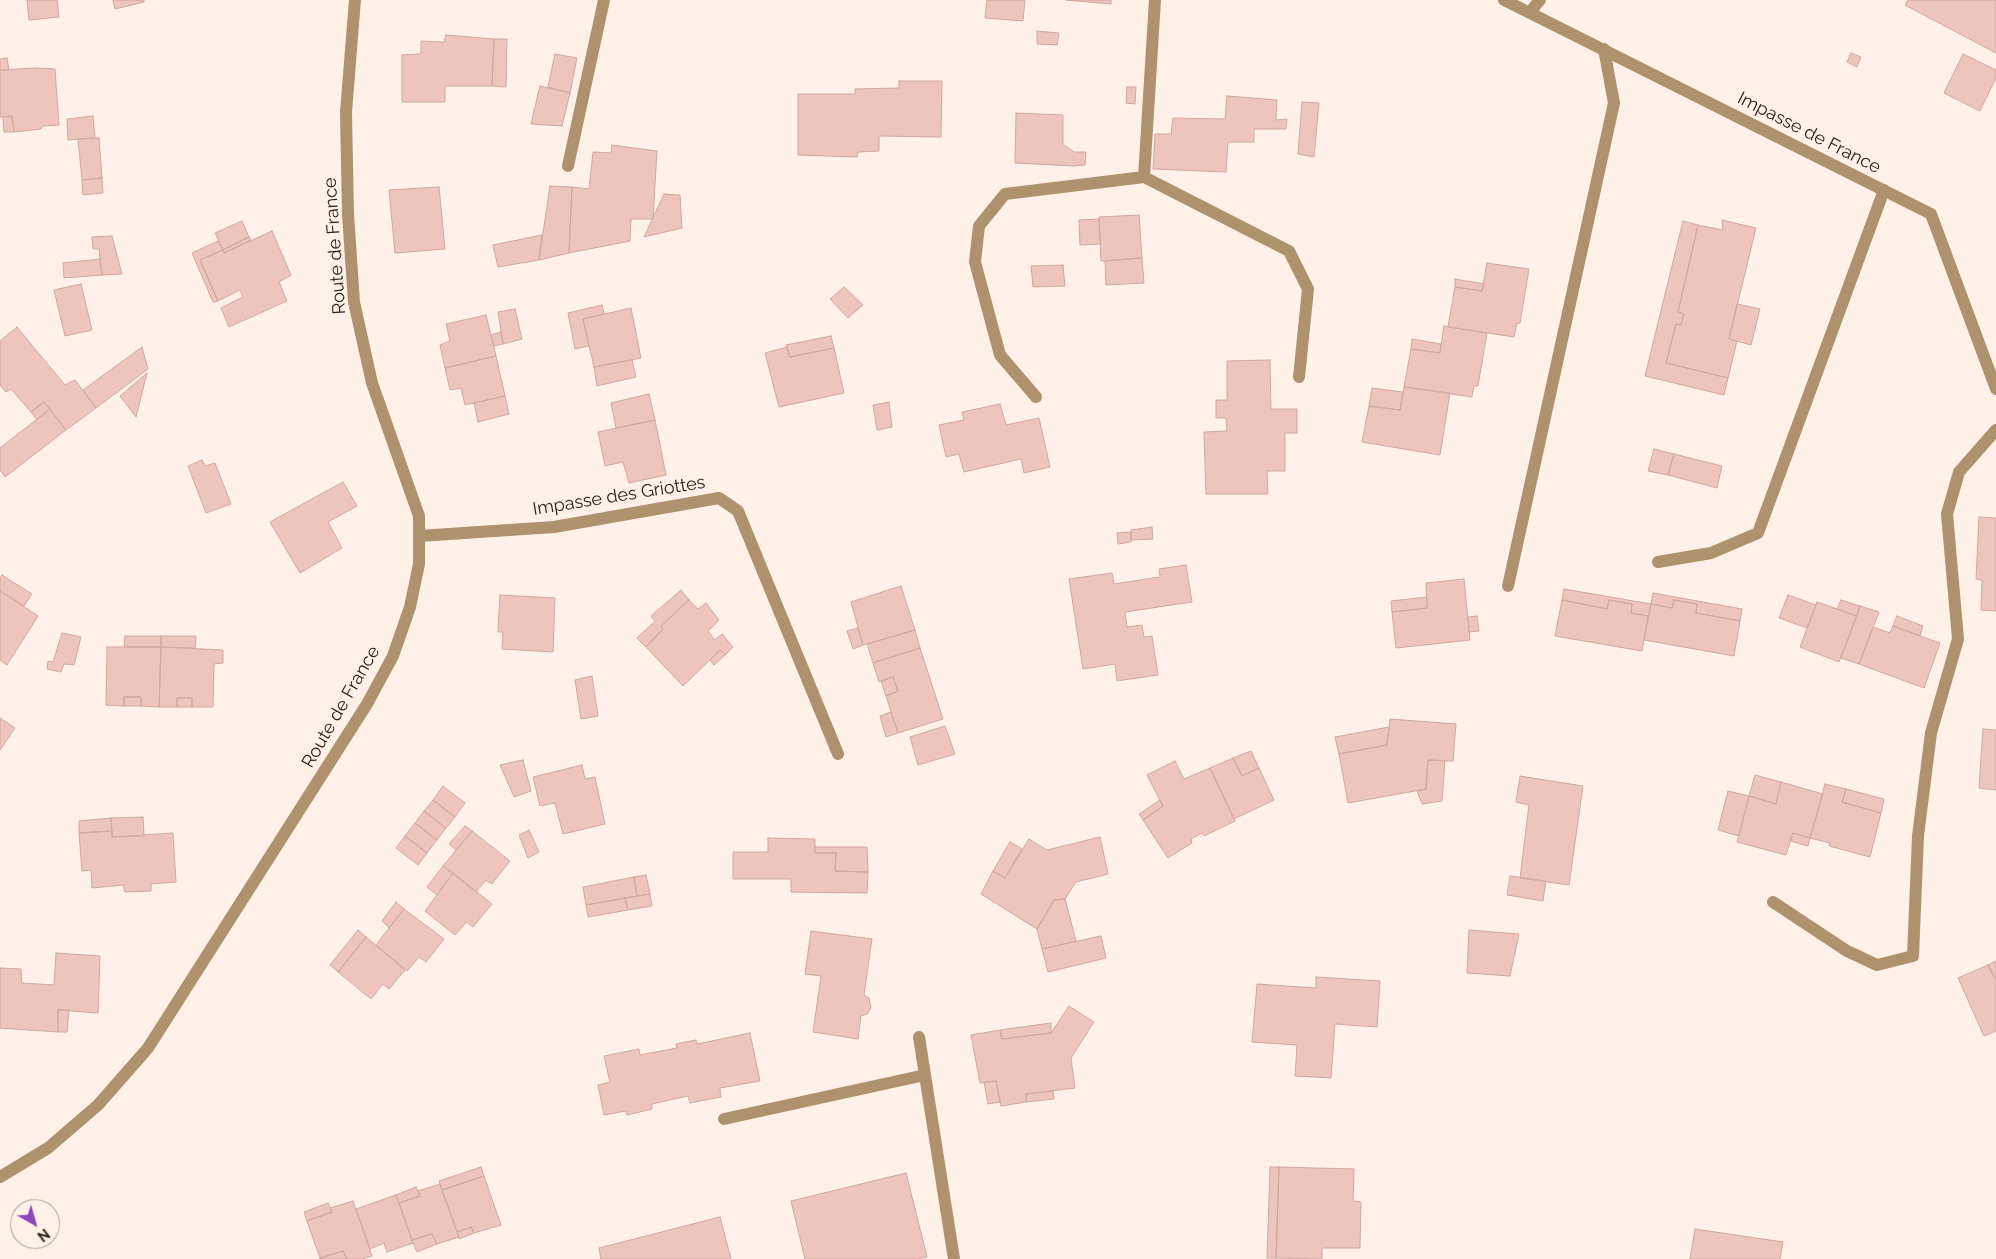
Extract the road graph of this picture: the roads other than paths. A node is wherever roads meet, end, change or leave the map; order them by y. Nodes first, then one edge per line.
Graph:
1 (355, 0) edge
2 (604, 0) edge
3 (1155, 0) edge
4 (1504, 0) edge
5 (1540, 0) edge
6 (1530, 12) junction
7 (1604, 49) junction
8 (568, 166) dead end
9 (1144, 177) junction
10 (1884, 190) junction
11 (1299, 377) dead end
12 (1996, 389) edge
13 (1036, 398) dead end
14 (1996, 430) edge
15 (419, 536) junction
16 (1658, 562) dead end
17 (1508, 586) dead end
18 (838, 754) dead end
19 (1773, 902) dead end
20 (918, 1036) dead end
21 (924, 1075) junction
22 (724, 1118) dead end
23 (0, 1177) edge
24 (954, 1259) edge

1 - 15 street, Route de France
2 - 8 street
3 - 9 street
4 - 6 street, Impasse de France
5 - 6 street
6 - 7 street, Impasse de France
7 - 10 street, Impasse de France
7 - 17 street
9 - 11 street
9 - 13 street
10 - 12 street, Impasse de France
10 - 16 street
14 - 19 street
15 - 18 street, Impasse des Griottes
15 - 23 street, Route de France
20 - 21 street
21 - 22 street
21 - 24 street

